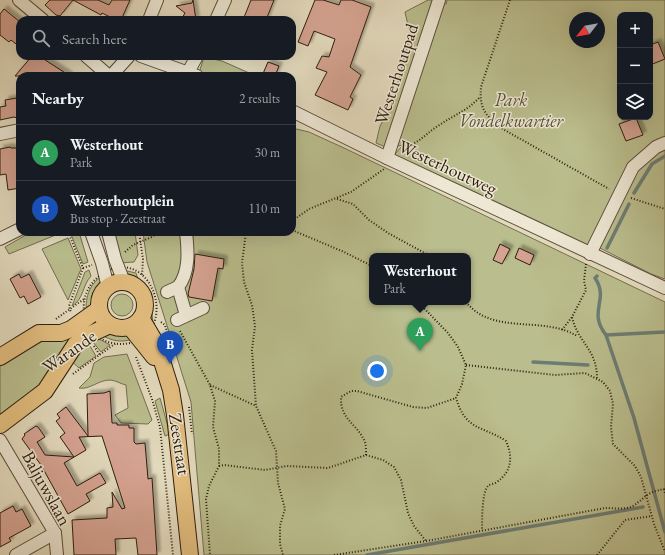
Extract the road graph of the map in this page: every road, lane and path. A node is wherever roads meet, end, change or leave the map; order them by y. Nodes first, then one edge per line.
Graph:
1 (19, 0) edge
2 (157, 0) edge
3 (225, 0) edge
4 (438, 0) edge
5 (510, 0) edge
6 (38, 16) edge
7 (151, 16) edge
8 (218, 16) edge
9 (91, 60) edge
10 (125, 60) edge
11 (151, 60) edge
12 (196, 60) edge
13 (105, 72) edge
14 (114, 72) edge
15 (182, 72) edge
16 (191, 72) edge
17 (479, 97) junction
18 (296, 113) edge
19 (16, 131) edge
20 (0, 134) edge
21 (665, 143) edge
22 (389, 154) junction
23 (619, 194) junction
24 (336, 199) junction
25 (665, 209) edge
26 (296, 218) edge
27 (16, 231) edge
28 (296, 232) edge
29 (70, 236) edge
30 (92, 236) edge
31 (109, 236) edge
32 (140, 236) edge
33 (154, 236) dead end
34 (186, 236) edge
35 (245, 236) edge
36 (0, 238) edge
37 (141, 242) junction
38 (425, 253) edge
39 (590, 254) junction
40 (369, 264) edge
41 (83, 268) dead end
42 (124, 282) junction
43 (108, 287) junction
44 (665, 288) edge
45 (84, 299) dead end
46 (421, 305) edge
47 (468, 305) edge
48 (99, 308) junction
49 (203, 308) dead end
50 (572, 317) junction
51 (180, 321) junction
52 (142, 322) junction
53 (110, 325) junction
54 (562, 330) junction
55 (39, 333) junction
56 (578, 336) junction
57 (131, 347) dead end
58 (133, 351) dead end
59 (0, 357) edge
60 (466, 365) junction
61 (71, 376) dead end
62 (597, 378) junction
63 (210, 385) junction
64 (456, 398) junction
65 (256, 406) junction
66 (0, 425) edge
67 (0, 440) edge
68 (366, 455) junction
69 (219, 466) junction
70 (278, 467) junction
71 (664, 489) edge
72 (646, 494) junction
73 (665, 494) edge
74 (652, 516) junction
75 (482, 530) junction
76 (55, 533) junction
77 (426, 541) junction
78 (665, 552) edge
79 (16, 555) edge
80 (57, 555) edge
81 (173, 555) edge
82 (190, 555) edge
83 (210, 555) edge
84 (283, 555) edge
85 (334, 555) edge
86 (597, 555) edge

1 - 6 street
2 - 7 street
3 - 8 street
4 - 22 street, Westerhoutpad
5 - 17 path
9 - 13 street
10 - 14 street
11 - 15 street
12 - 16 street
17 - 22 path
17 - 23 path
18 - 22 street, Westerhoutweg
19 - 20 street
21 - 23 street
22 - 24 path
22 - 39 street, Westerhoutweg
23 - 25 path
23 - 39 street
24 - 26 path
24 - 38 path
27 - 36 street
28 - 40 path
29 - 41 path
30 - 43 street
31 - 42 street
32 - 37 path
33 - 37 path
34 - 51 street
35 - 65 path
37 - 52 path
39 - 44 street, Westerhoutweg
39 - 50 path
42 - 43 main road
42 - 52 main road
43 - 48 main road
45 - 55 path, Warande
46 - 60 path
47 - 54 path
48 - 53 main road
48 - 55 main road, Warande
49 - 51 street
50 - 54 path
50 - 56 path
51 - 63 path
52 - 53 main road
52 - 82 main road, Zeestraat
53 - 66 main road, Warande
54 - 56 path
55 - 59 main road, Warande
56 - 62 path
57 - 61 path, Warande
58 - 81 path, Zeestraat
60 - 62 path
60 - 64 path
62 - 72 path
63 - 65 path
63 - 69 path
64 - 68 path
64 - 75 path
65 - 70 path
67 - 76 street, Baljuwslaan
68 - 70 path
68 - 77 path
69 - 70 path
69 - 83 path
70 - 84 path
71 - 72 path
71 - 73 path
72 - 74 path
72 - 75 path
74 - 78 path
74 - 86 path
75 - 77 path
76 - 79 street
76 - 80 street, Baljuwslaan
77 - 85 path

